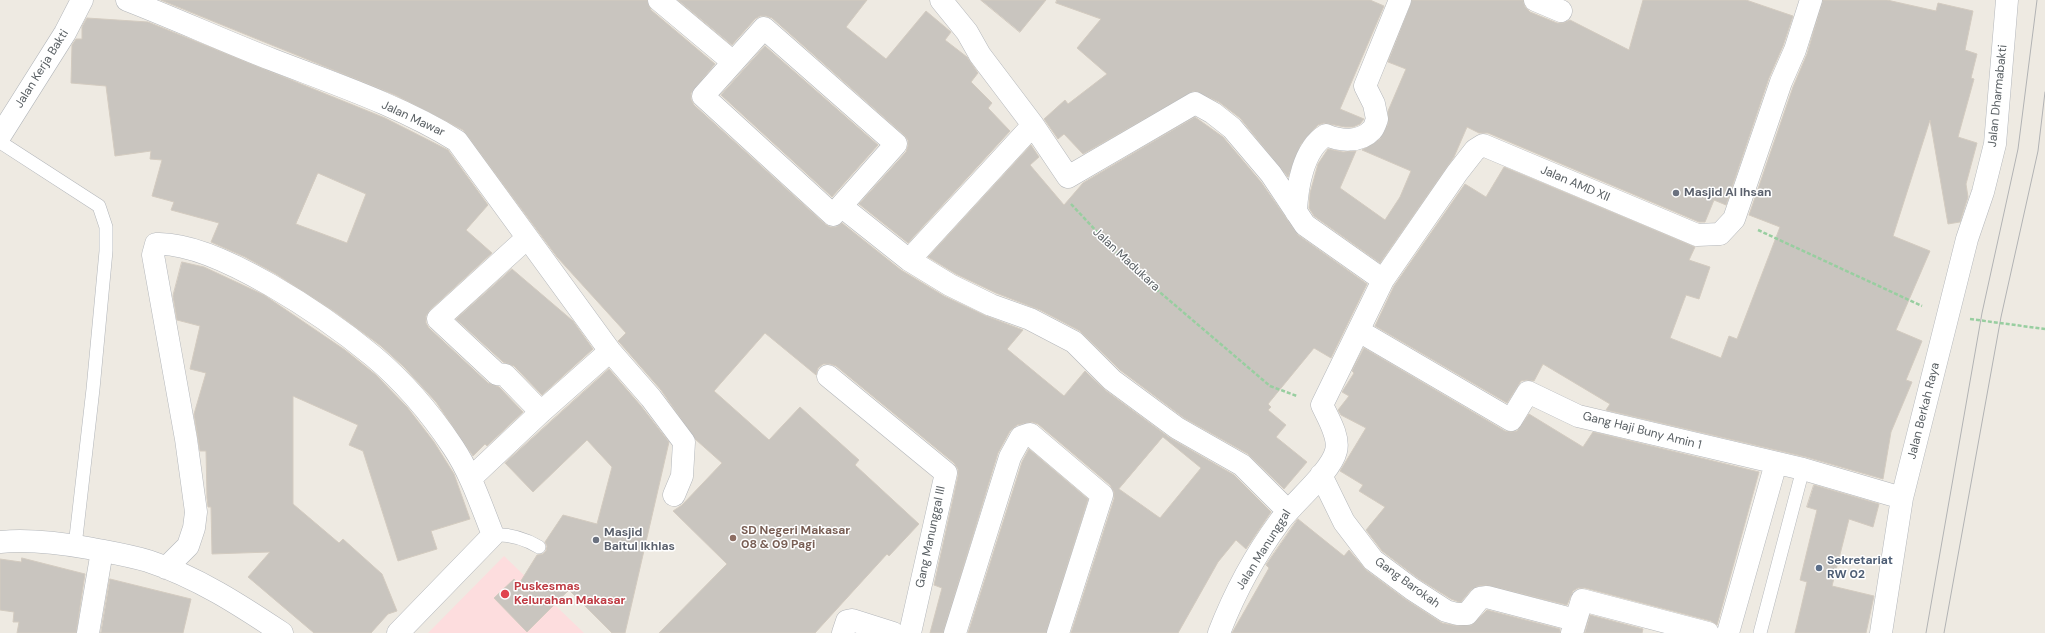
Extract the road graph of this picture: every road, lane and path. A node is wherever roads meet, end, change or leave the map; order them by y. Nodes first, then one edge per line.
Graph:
1 (82, 0) edge
2 (127, 0) edge
3 (658, 0) edge
4 (941, 0) edge
5 (1400, 0) edge
6 (1535, 0) edge
7 (1811, 0) edge
8 (2008, 0) edge
9 (1561, 11) dead end
10 (734, 62) junction
11 (1033, 125) junction
12 (0, 136) edge
13 (0, 142) edge
14 (1068, 177) junction
15 (1983, 192) joint
16 (841, 206) junction
17 (1296, 212) junction
18 (1734, 219) junction
19 (527, 238) junction
20 (909, 260) junction
21 (1383, 280) junction
22 (1948, 317) junction
23 (1970, 319) dead end
24 (2045, 329) edge
25 (1359, 331) junction
26 (610, 351) junction
27 (828, 376) dead end
28 (1322, 405) junction
29 (541, 412) junction
30 (1776, 463) junction
31 (1803, 469) junction
32 (1321, 475) junction
33 (471, 478) junction
34 (674, 495) dead end
35 (1902, 498) junction
36 (1288, 511) junction
37 (493, 535) junction
38 (0, 542) edge
39 (75, 546) junction
40 (539, 547) dead end
41 (102, 551) junction
42 (166, 568) junction
43 (1574, 627) edge
44 (88, 633) edge
45 (282, 633) edge
46 (398, 633) edge
47 (843, 633) edge
48 (893, 633) edge
49 (910, 633) edge
50 (955, 633) edge
51 (1058, 633) edge
52 (1219, 633) edge
53 (1708, 633) edge
54 (1728, 633) edge
55 (1760, 633) edge
56 (1881, 633) edge

1 - 12 street, Jalan Kerja Bakti
2 - 19 street, Jalan Mawar
3 - 10 street
4 - 11 street
5 - 17 street
6 - 9 street
7 - 18 street, Jalan AMD XII
8 - 15 street, Jalan Dharmabakti
10 - 16 street
10 - 16 street
11 - 14 street
11 - 20 street
13 - 39 lane
14 - 17 street
14 - 28 path, Jalan Madukara
15 - 22 street, Jalan Berkah Raya
16 - 20 street
17 - 21 street
18 - 21 street, Jalan AMD XII
18 - 22 path
19 - 26 street, Jalan Mawar
19 - 29 street
20 - 36 street
21 - 25 street, Jalan AMD XII
22 - 35 street, Jalan Berkah Raya
23 - 24 path, bridge
25 - 28 street, Jalan AMD XII
25 - 30 street, Gang Haji Buny Amin 1
26 - 29 street
26 - 34 street, Jalan Mawar
27 - 49 street, Gang Manunggal III
28 - 32 street
29 - 33 street
30 - 31 street
30 - 54 street
31 - 35 street
31 - 55 lane
32 - 36 street, Jalan Manunggal
32 - 43 street, Gang Barokah
33 - 37 street
33 - 42 street
35 - 56 street, Jalan Berkah Raya
36 - 52 street, Jalan Manunggal
37 - 40 lane
37 - 46 street
38 - 39 street
39 - 41 street
41 - 42 street
41 - 44 street
42 - 45 street
43 - 53 street
47 - 48 street
50 - 51 street

